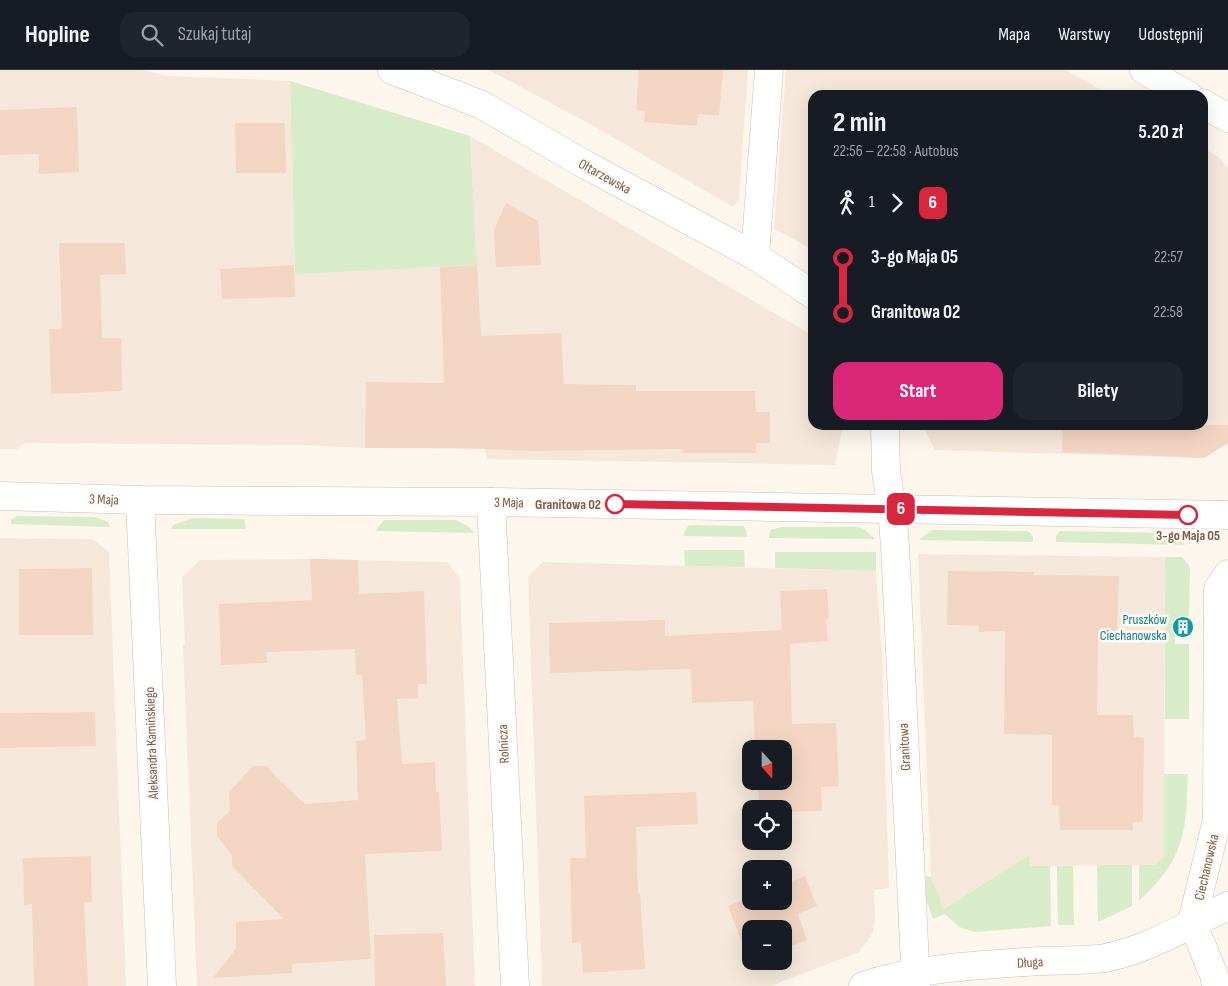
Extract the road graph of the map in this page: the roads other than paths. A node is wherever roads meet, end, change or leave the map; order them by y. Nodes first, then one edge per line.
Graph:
1 (392, 70) edge
2 (769, 70) edge
3 (1144, 70) edge
4 (1179, 90) edge
5 (1208, 106) edge
6 (1228, 118) edge
7 (755, 256) junction
8 (808, 291) edge
9 (885, 430) edge
10 (0, 496) edge
11 (140, 500) junction
12 (490, 502) junction
13 (892, 509) junction
14 (1228, 515) edge
15 (1228, 574) edge
16 (1228, 906) edge
17 (1192, 922) junction
18 (916, 979) edge
19 (162, 986) edge
20 (516, 986) edge
21 (863, 986) edge
22 (1216, 986) edge

1 - 7 street, Ołtarzewska
2 - 7 street
3 - 4 street
5 - 6 street
7 - 8 street, Ołtarzewska
9 - 13 street
10 - 11 street, 3 Maja
11 - 12 street, 3 Maja
11 - 19 street, Aleksandra Kamińskiego
12 - 13 street, 3 Maja
12 - 20 street, Rolnicza
13 - 14 street, 3 Maja
13 - 18 street, Granitowa
15 - 17 street, Ciechanowska
16 - 17 street, Ciechanowska
17 - 18 street, Długa
17 - 22 street
18 - 21 street, Długa

